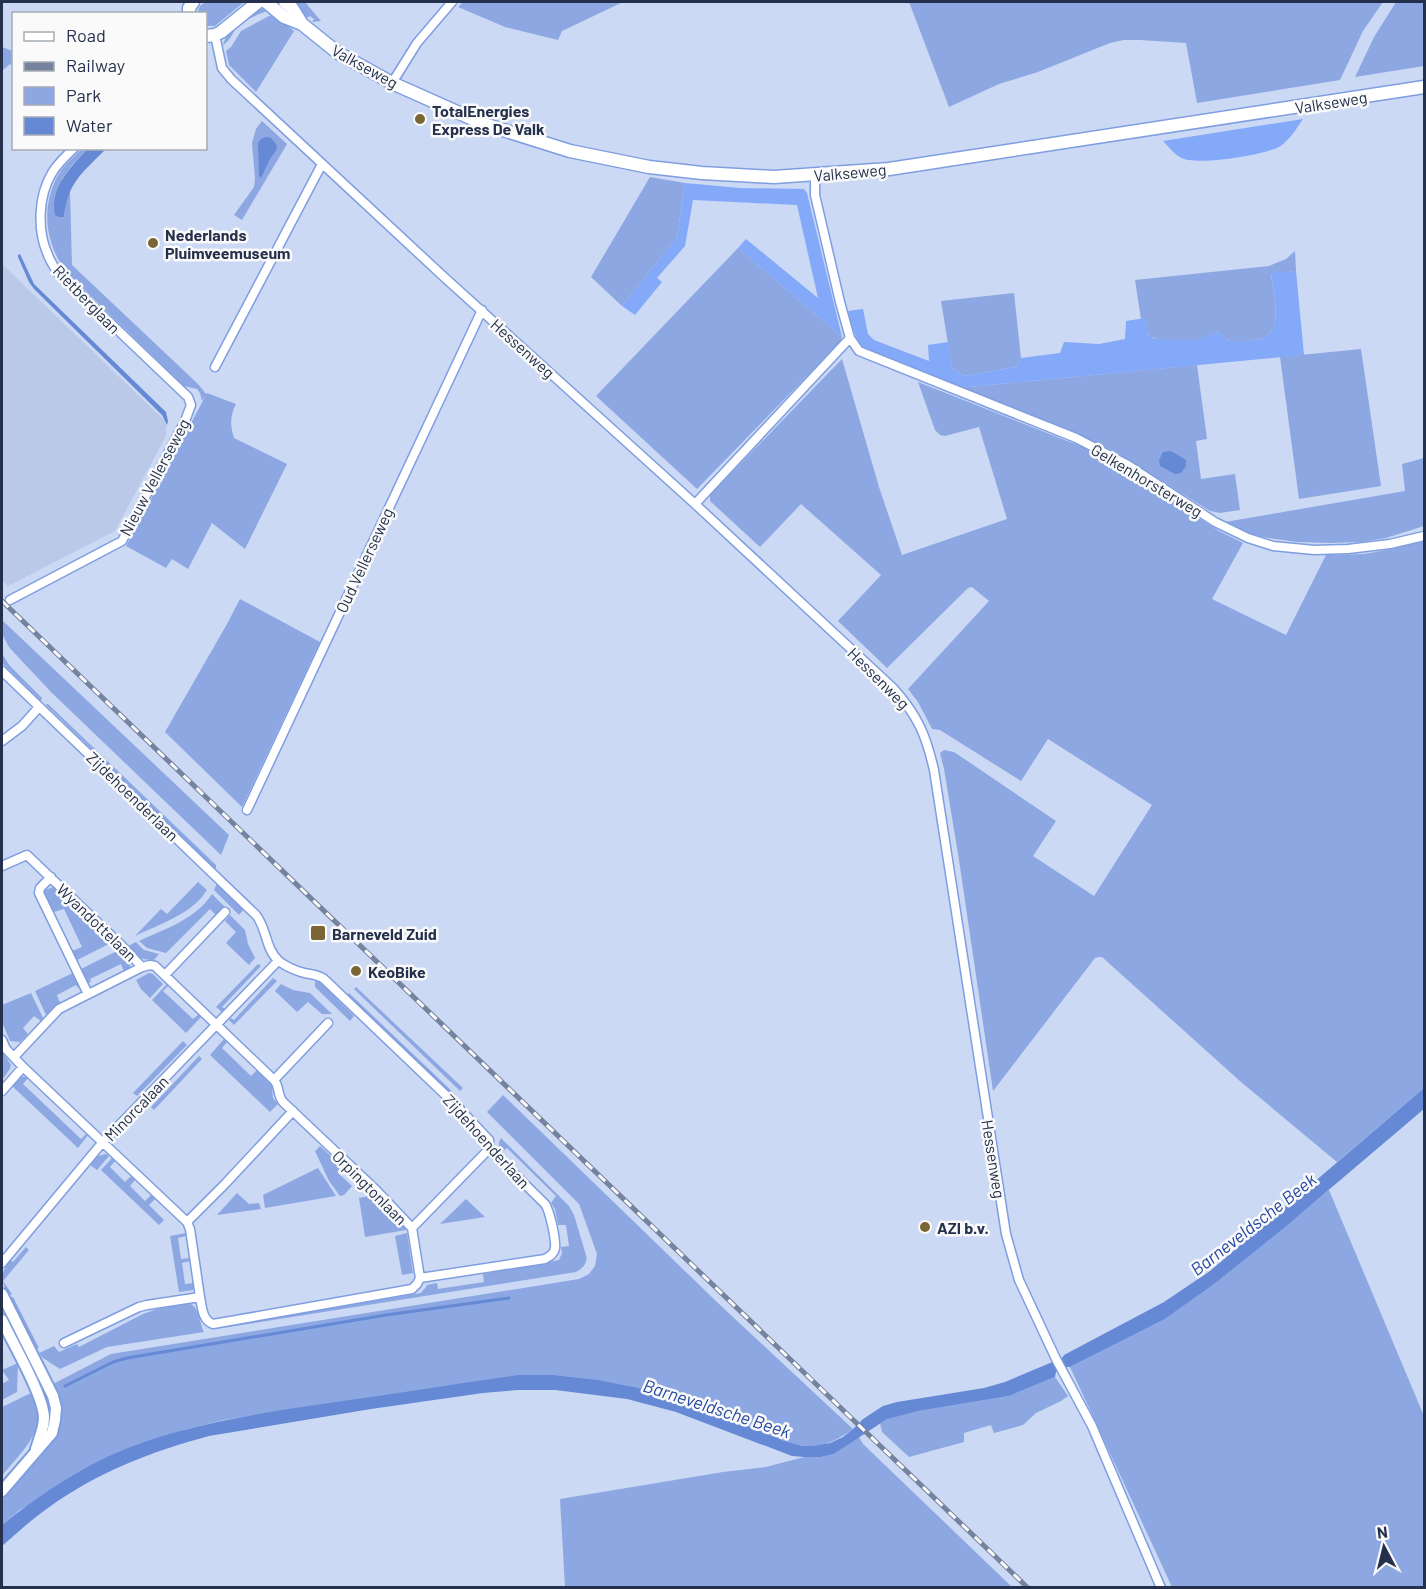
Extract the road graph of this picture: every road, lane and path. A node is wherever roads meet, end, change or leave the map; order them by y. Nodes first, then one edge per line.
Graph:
1 (258, 2) edge
2 (266, 2) edge
3 (285, 2) edge
4 (452, 2) edge
5 (302, 24) junction
6 (210, 35) edge
7 (392, 83) junction
8 (1425, 87) edge
9 (72, 150) edge
10 (322, 164) junction
11 (815, 175) junction
12 (482, 310) junction
13 (850, 338) junction
14 (215, 367) dead end
15 (188, 398) joint
16 (695, 504) junction
17 (1425, 536) edge
18 (10, 600) dead end
19 (2, 670) edge
20 (39, 707) junction
21 (2, 741) edge
22 (247, 810) dead end
23 (2, 866) edge
24 (51, 877) junction
25 (225, 912) dead end
26 (278, 961) junction
27 (142, 967) junction
28 (165, 975) junction
29 (88, 994) junction
30 (328, 1023) dead end
31 (216, 1026) junction
32 (2, 1040) edge
33 (14, 1057) junction
34 (23, 1067) junction
35 (274, 1080) junction
36 (2, 1091) edge
37 (293, 1112) junction
38 (102, 1143) junction
39 (489, 1149) junction
40 (187, 1222) junction
41 (412, 1228) junction
42 (2, 1263) edge
43 (420, 1278) junction
44 (2, 1294) edge
45 (200, 1297) junction
46 (2, 1320) edge
47 (64, 1343) dead end
48 (36, 1450) junction
49 (2, 1491) edge
50 (1161, 1587) edge

1 - 6 main road
2 - 5 main road, Valkseweg
3 - 5 main road, Valkseweg
4 - 7 street
5 - 7 main road, Valkseweg
6 - 10 street, Hessenweg
7 - 11 main road, Valkseweg
8 - 11 main road, Valkseweg
9 - 15 street, Rietberglaan
10 - 12 street, Hessenweg
10 - 14 street
11 - 13 street
12 - 16 street, Hessenweg
12 - 22 street, Oud Vellerseweg
13 - 16 street
13 - 17 street, Gelkenhorsterweg
15 - 18 street, Nieuw Vellerseweg
16 - 50 street, Hessenweg
19 - 20 street, Zijdehoenderlaan
20 - 21 street
20 - 26 street, Zijdehoenderlaan
23 - 24 street, Wyandottelaan
24 - 27 street, Wyandottelaan
24 - 29 street, Wyandottelaan
25 - 28 street
26 - 31 street, Minorcalaan
26 - 39 street, Zijdehoenderlaan
27 - 28 street, Wyandottelaan
27 - 29 street, Wyandottelaan
28 - 31 street, Wyandottelaan
29 - 33 street, Wyandottelaan
30 - 35 street
31 - 35 street, Orpingtonlaan
31 - 38 street, Minorcalaan
32 - 33 street
33 - 34 street
34 - 36 street
34 - 38 street
35 - 37 street, Orpingtonlaan
37 - 40 street
37 - 41 street, Orpingtonlaan
38 - 40 street
38 - 42 street, Minorcalaan
39 - 41 street
39 - 43 street, Zijdehoenderlaan
40 - 45 street, Zijdehoenderlaan
41 - 43 street, Orpingtonlaan
43 - 45 street, Zijdehoenderlaan
44 - 48 street
45 - 47 street
46 - 48 street
48 - 49 street

